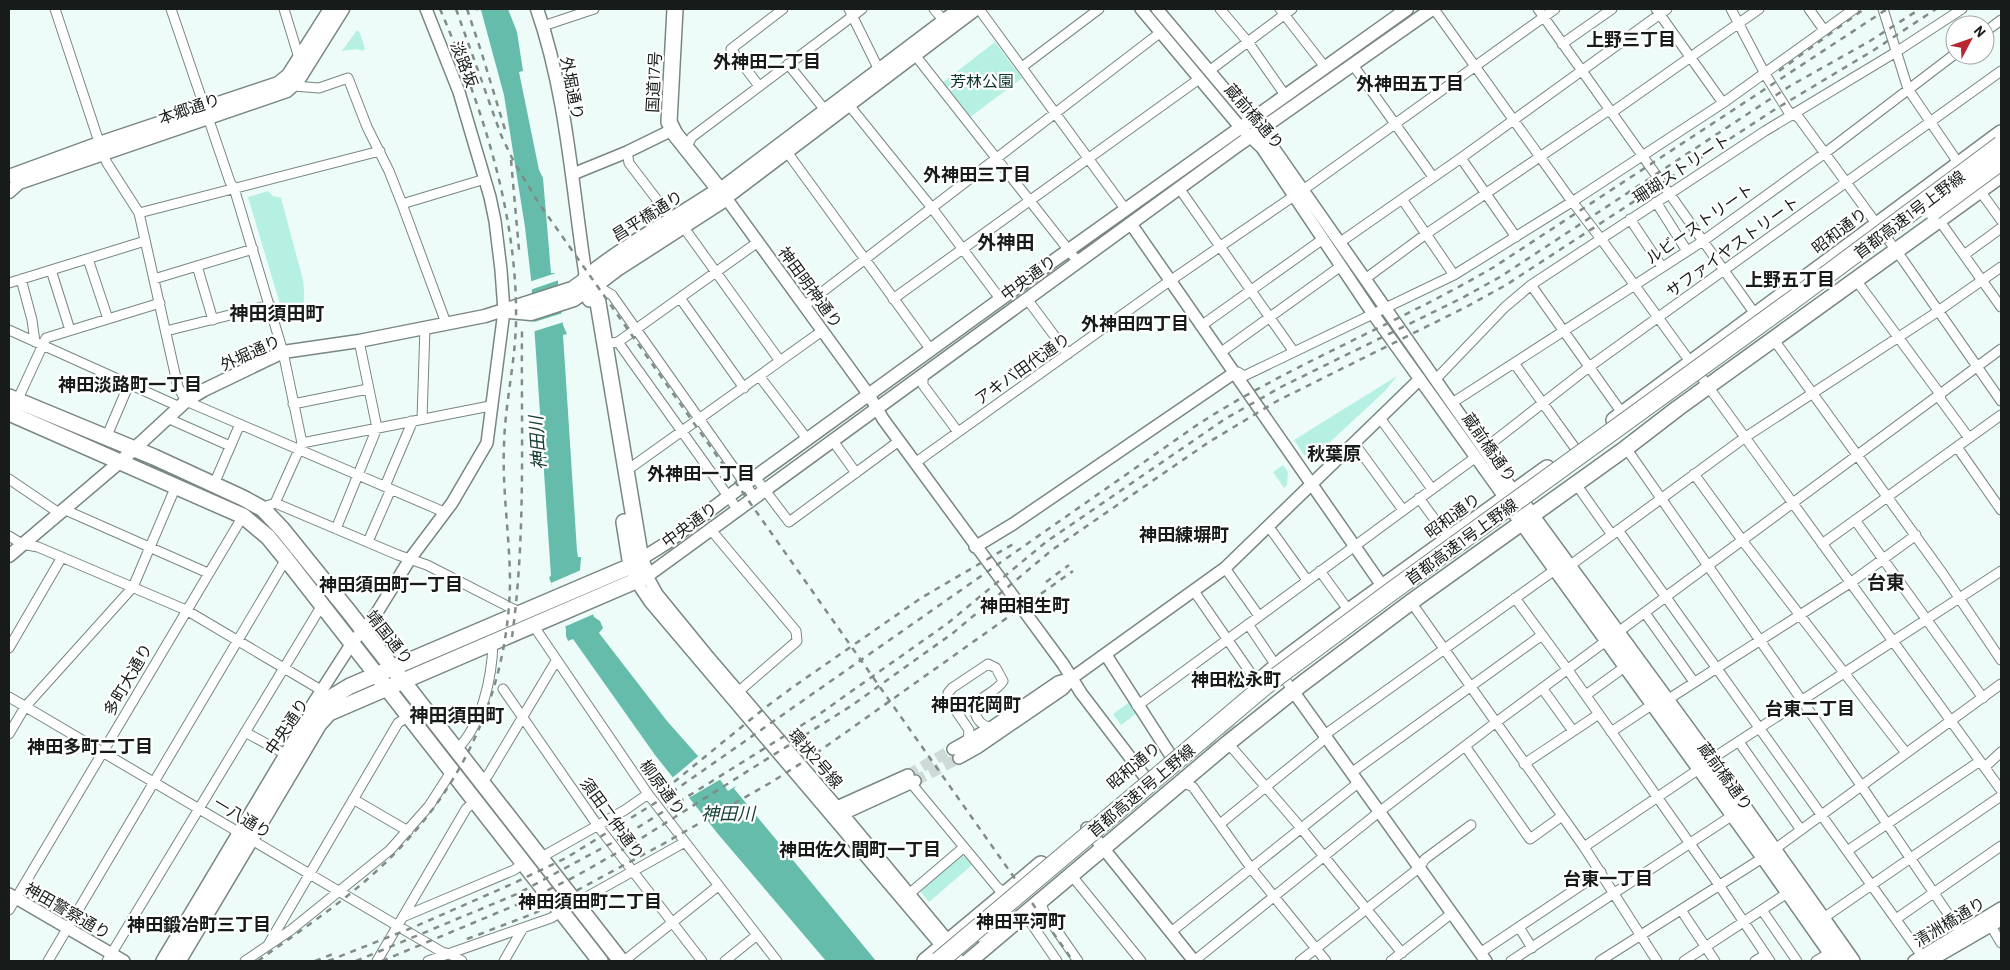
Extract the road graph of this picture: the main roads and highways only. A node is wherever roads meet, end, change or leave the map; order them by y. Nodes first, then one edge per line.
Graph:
1 (330, 9) edge
2 (343, 9) edge
3 (537, 9) edge
4 (675, 9) edge
5 (959, 9) edge
6 (978, 9) edge
7 (1407, 9) edge
8 (1433, 9) edge
9 (207, 114) junction
10 (2001, 133) edge
11 (2001, 145) edge
12 (2001, 161) edge
13 (12, 175) edge
14 (2001, 175) edge
15 (9, 192) edge
16 (723, 194) junction
17 (591, 282) junction
18 (1769, 343) junction
19 (1693, 366) junction
20 (12, 404) edge
21 (134, 448) junction
22 (120, 461) junction
23 (1509, 495) junction
24 (1526, 519) junction
25 (9, 556) edge
26 (636, 563) junction
27 (642, 578) junction
28 (589, 593) junction
29 (1613, 637) junction
30 (392, 668) junction
31 (376, 675) junction
32 (402, 681) junction
33 (386, 688) junction
34 (1660, 702) junction
35 (1705, 765) junction
36 (246, 836) junction
37 (1103, 849) junction
38 (1769, 853) junction
39 (1012, 888) junction
40 (955, 954) edge
41 (1834, 957) edge
42 (164, 961) edge
43 (178, 961) edge
44 (600, 961) edge
45 (622, 961) edge
46 (926, 961) edge
47 (1852, 961) edge

1 - 9 main road, 本郷通り
2 - 9 main road, 本郷通り
3 - 17 main road, 外堀通り
4 - 16 main road, 国道17号
5 - 16 main road, 昌平橋通り
6 - 16 main road, 昌平橋通り
7 - 26 main road, 中央通り
8 - 27 main road, 中央通り
9 - 13 main road, 本郷通り
10 - 19 main road, 昭和通り
11 - 40 highway, 首都高速1号上野線, bridge
12 - 40 highway, 首都高速1号上野線, bridge
13 - 15 main road, 本郷通り
14 - 18 main road
16 - 17 main road, 昌平橋通り
17 - 21 main road, 外堀通り
17 - 26 main road
17 - 26 main road
18 - 19 main road
18 - 24 main road
19 - 23 main road, 昭和通り
20 - 21 main road, 靖国通り
20 - 22 main road
21 - 22 main road, 外堀通り
21 - 30 main road, 靖国通り
22 - 25 main road, 外堀通り
22 - 31 main road
23 - 24 main road, 蔵前橋通り
23 - 39 main road, 昭和通り
24 - 29 main road, 蔵前橋通り
24 - 37 main road
26 - 27 main road
26 - 28 main road, 中央通り
27 - 28 main road, 中央通り
28 - 30 main road, 中央通り
28 - 32 main road, 中央通り
29 - 34 main road, 蔵前橋通り
29 - 34 main road, 蔵前橋通り
30 - 31 main road, 中央通り
30 - 32 main road, 靖国通り
31 - 33 main road
31 - 36 main road, 中央通り
32 - 33 main road, 中央通り
32 - 45 main road, 靖国通り
33 - 36 main road, 中央通り
33 - 44 main road
34 - 35 main road, 蔵前橋通り
35 - 38 main road, 蔵前橋通り
35 - 38 main road, 蔵前橋通り
36 - 42 main road, 中央通り
36 - 43 main road, 中央通り
37 - 39 main road
37 - 40 main road
38 - 41 main road, 蔵前橋通り
38 - 47 main road, 蔵前橋通り
39 - 40 main road, 昭和通り
40 - 46 main road

